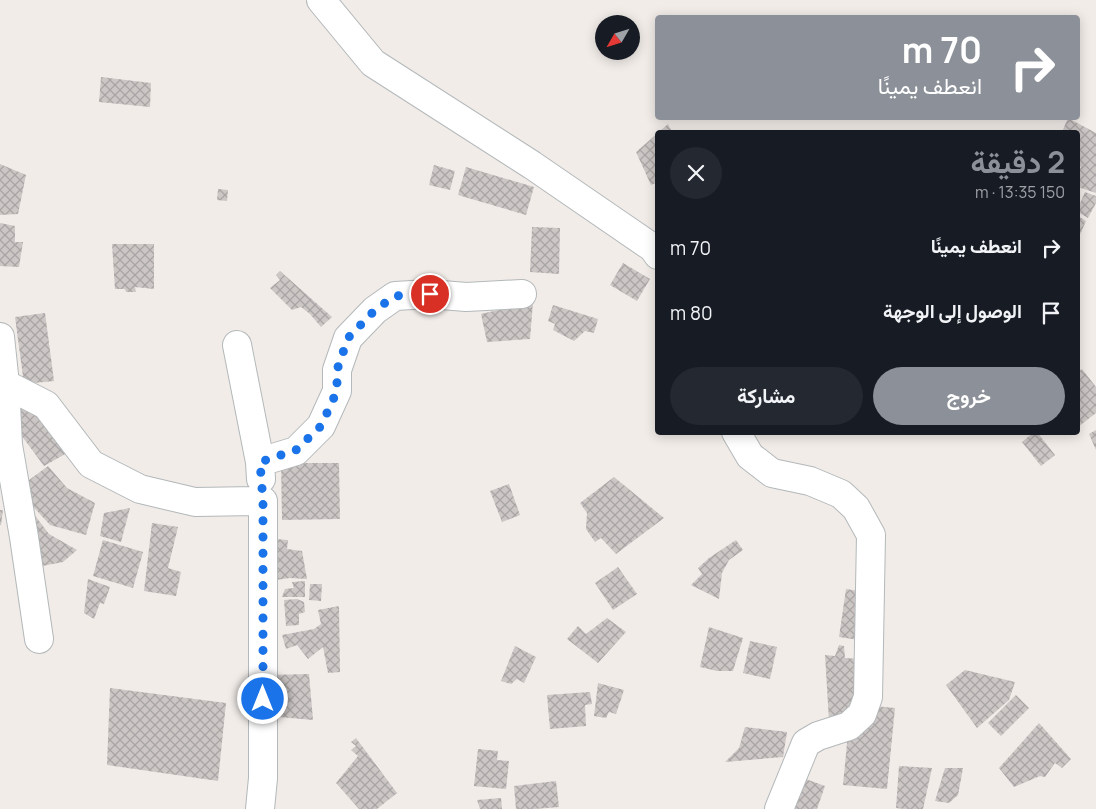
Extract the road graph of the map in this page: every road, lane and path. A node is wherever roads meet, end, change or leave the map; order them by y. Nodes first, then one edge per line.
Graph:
1 (321, 0) edge
2 (655, 251) edge
3 (522, 294) dead end
4 (0, 337) edge
5 (237, 344) dead end
6 (3, 384) edge
7 (738, 435) edge
8 (260, 462) junction
9 (263, 501) junction
10 (39, 639) dead end
11 (260, 809) edge
12 (779, 809) edge

1 - 2 street
3 - 8 street
4 - 6 street
5 - 8 street
6 - 9 street
6 - 10 street
7 - 12 street
8 - 9 street
9 - 11 street

